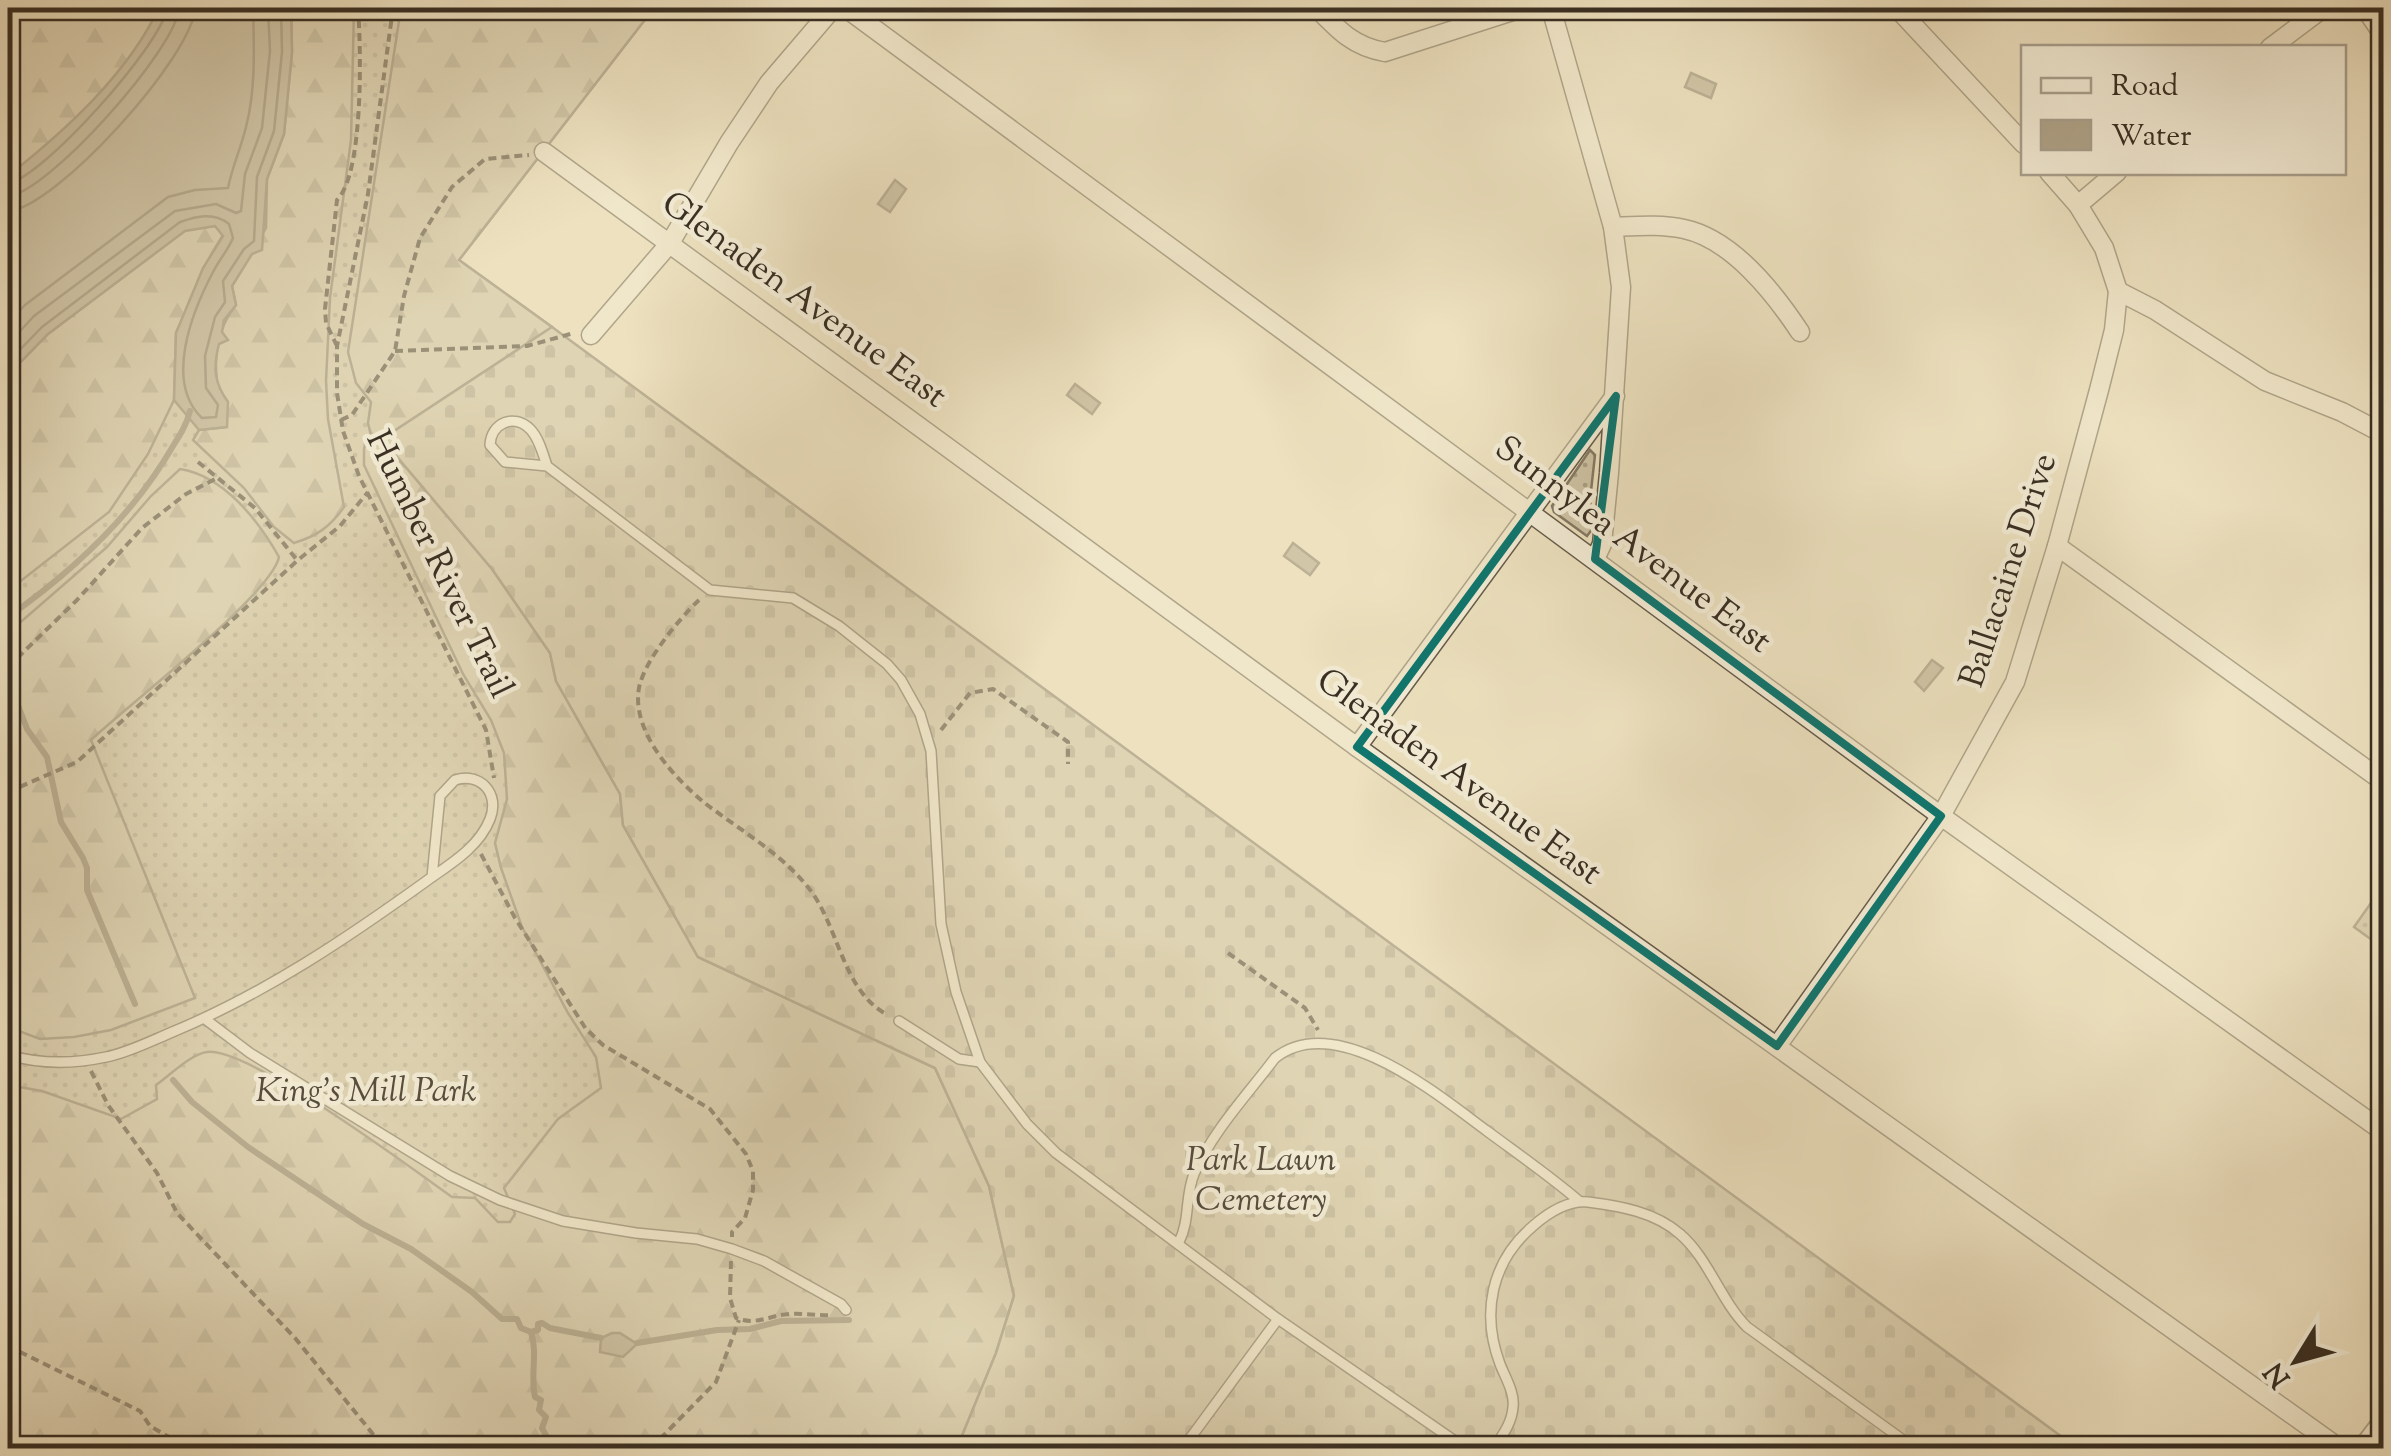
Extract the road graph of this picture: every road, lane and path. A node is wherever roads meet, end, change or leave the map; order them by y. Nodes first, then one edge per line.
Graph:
1 (358, 8) edge
2 (393, 8) edge
3 (833, 8) edge
4 (846, 8) edge
5 (1317, 8) edge
6 (1522, 8) edge
7 (1551, 8) edge
8 (1897, 8) edge
9 (2323, 8) edge
10 (2365, 8) edge
11 (2384, 36) edge
12 (2274, 45) edge
13 (2021, 141) edge
14 (544, 152) joint
15 (2052, 175) edge
16 (2113, 175) edge
17 (2078, 205) junction
18 (1613, 226) junction
19 (670, 243) junction
20 (2118, 291) junction
21 (1800, 332) dead end
22 (590, 334) joint
23 (337, 346) junction
24 (395, 352) junction
25 (1616, 396) junction
26 (340, 420) junction
27 (2384, 434) edge
28 (198, 462) dead end
29 (547, 466) junction
30 (220, 477) junction
31 (368, 492) junction
32 (1531, 511) junction
33 (2057, 546) junction
34 (1595, 559) junction
35 (298, 560) junction
36 (710, 590) junction
37 (8, 666) edge
38 (928, 742) junction
39 (1357, 747) junction
40 (1068, 764) dead end
41 (2384, 782) edge
42 (488, 788) junction
43 (8, 792) edge
44 (1941, 816) junction
45 (476, 840) junction
46 (432, 877) junction
47 (1228, 953) dead end
48 (205, 1019) junction
49 (900, 1021) joint
50 (1323, 1045) junction
51 (1776, 1046) junction
52 (8, 1055) edge
53 (86, 1060) junction
54 (980, 1062) junction
55 (2384, 1132) edge
56 (1579, 1201) junction
57 (1179, 1242) junction
58 (732, 1249) junction
59 (846, 1310) dead end
60 (834, 1314) dead end
61 (1278, 1319) junction
62 (740, 1320) junction
63 (8, 1346) edge
64 (180, 1448) edge
65 (401, 1448) edge
66 (651, 1448) edge
67 (1183, 1448) edge
68 (1465, 1448) edge
69 (1494, 1448) edge
70 (1914, 1448) edge
71 (2339, 1448) edge

1 - 23 path
2 - 23 path, Humber River Trail
3 - 19 street
4 - 32 street, Sunnylea Avenue East
5 - 6 street
7 - 18 street
8 - 13 street
9 - 12 street
10 - 11 street
14 - 19 street, Glenaden Avenue East
14 - 24 path
15 - 17 street
16 - 17 street
17 - 20 street
18 - 21 street
18 - 25 street
19 - 22 street
19 - 39 street, Glenaden Avenue East
20 - 27 street
20 - 33 street, Ballacaine Drive
22 - 24 path
23 - 26 path, Humber River Trail
24 - 26 path
25 - 32 street
25 - 34 street
26 - 31 path, Humber River Trail
28 - 30 path
29 - 29 lane
29 - 36 lane
30 - 35 path
30 - 37 path
31 - 35 path
31 - 42 path, Humber River Trail
32 - 34 street, Sunnylea Avenue East
32 - 39 street
33 - 41 street
33 - 44 street, Ballacaine Drive
34 - 44 street, Sunnylea Avenue East
35 - 43 path
36 - 38 lane
36 - 49 path
38 - 40 path
38 - 54 lane
39 - 51 street, Glenaden Avenue East
42 - 45 lane
42 - 46 lane
44 - 51 street, Ballacaine Drive
44 - 55 street, Sunnylea Avenue East
45 - 46 lane
45 - 58 path
46 - 48 lane
47 - 50 path
48 - 53 lane
48 - 58 lane
49 - 54 lane
50 - 56 lane
50 - 57 lane
51 - 71 street, Glenaden Avenue East
52 - 53 lane
53 - 65 path
54 - 57 lane
56 - 69 lane
56 - 70 lane
57 - 61 lane
58 - 59 lane
58 - 62 path
60 - 62 path
61 - 67 lane
61 - 68 lane
62 - 66 path
63 - 64 path

